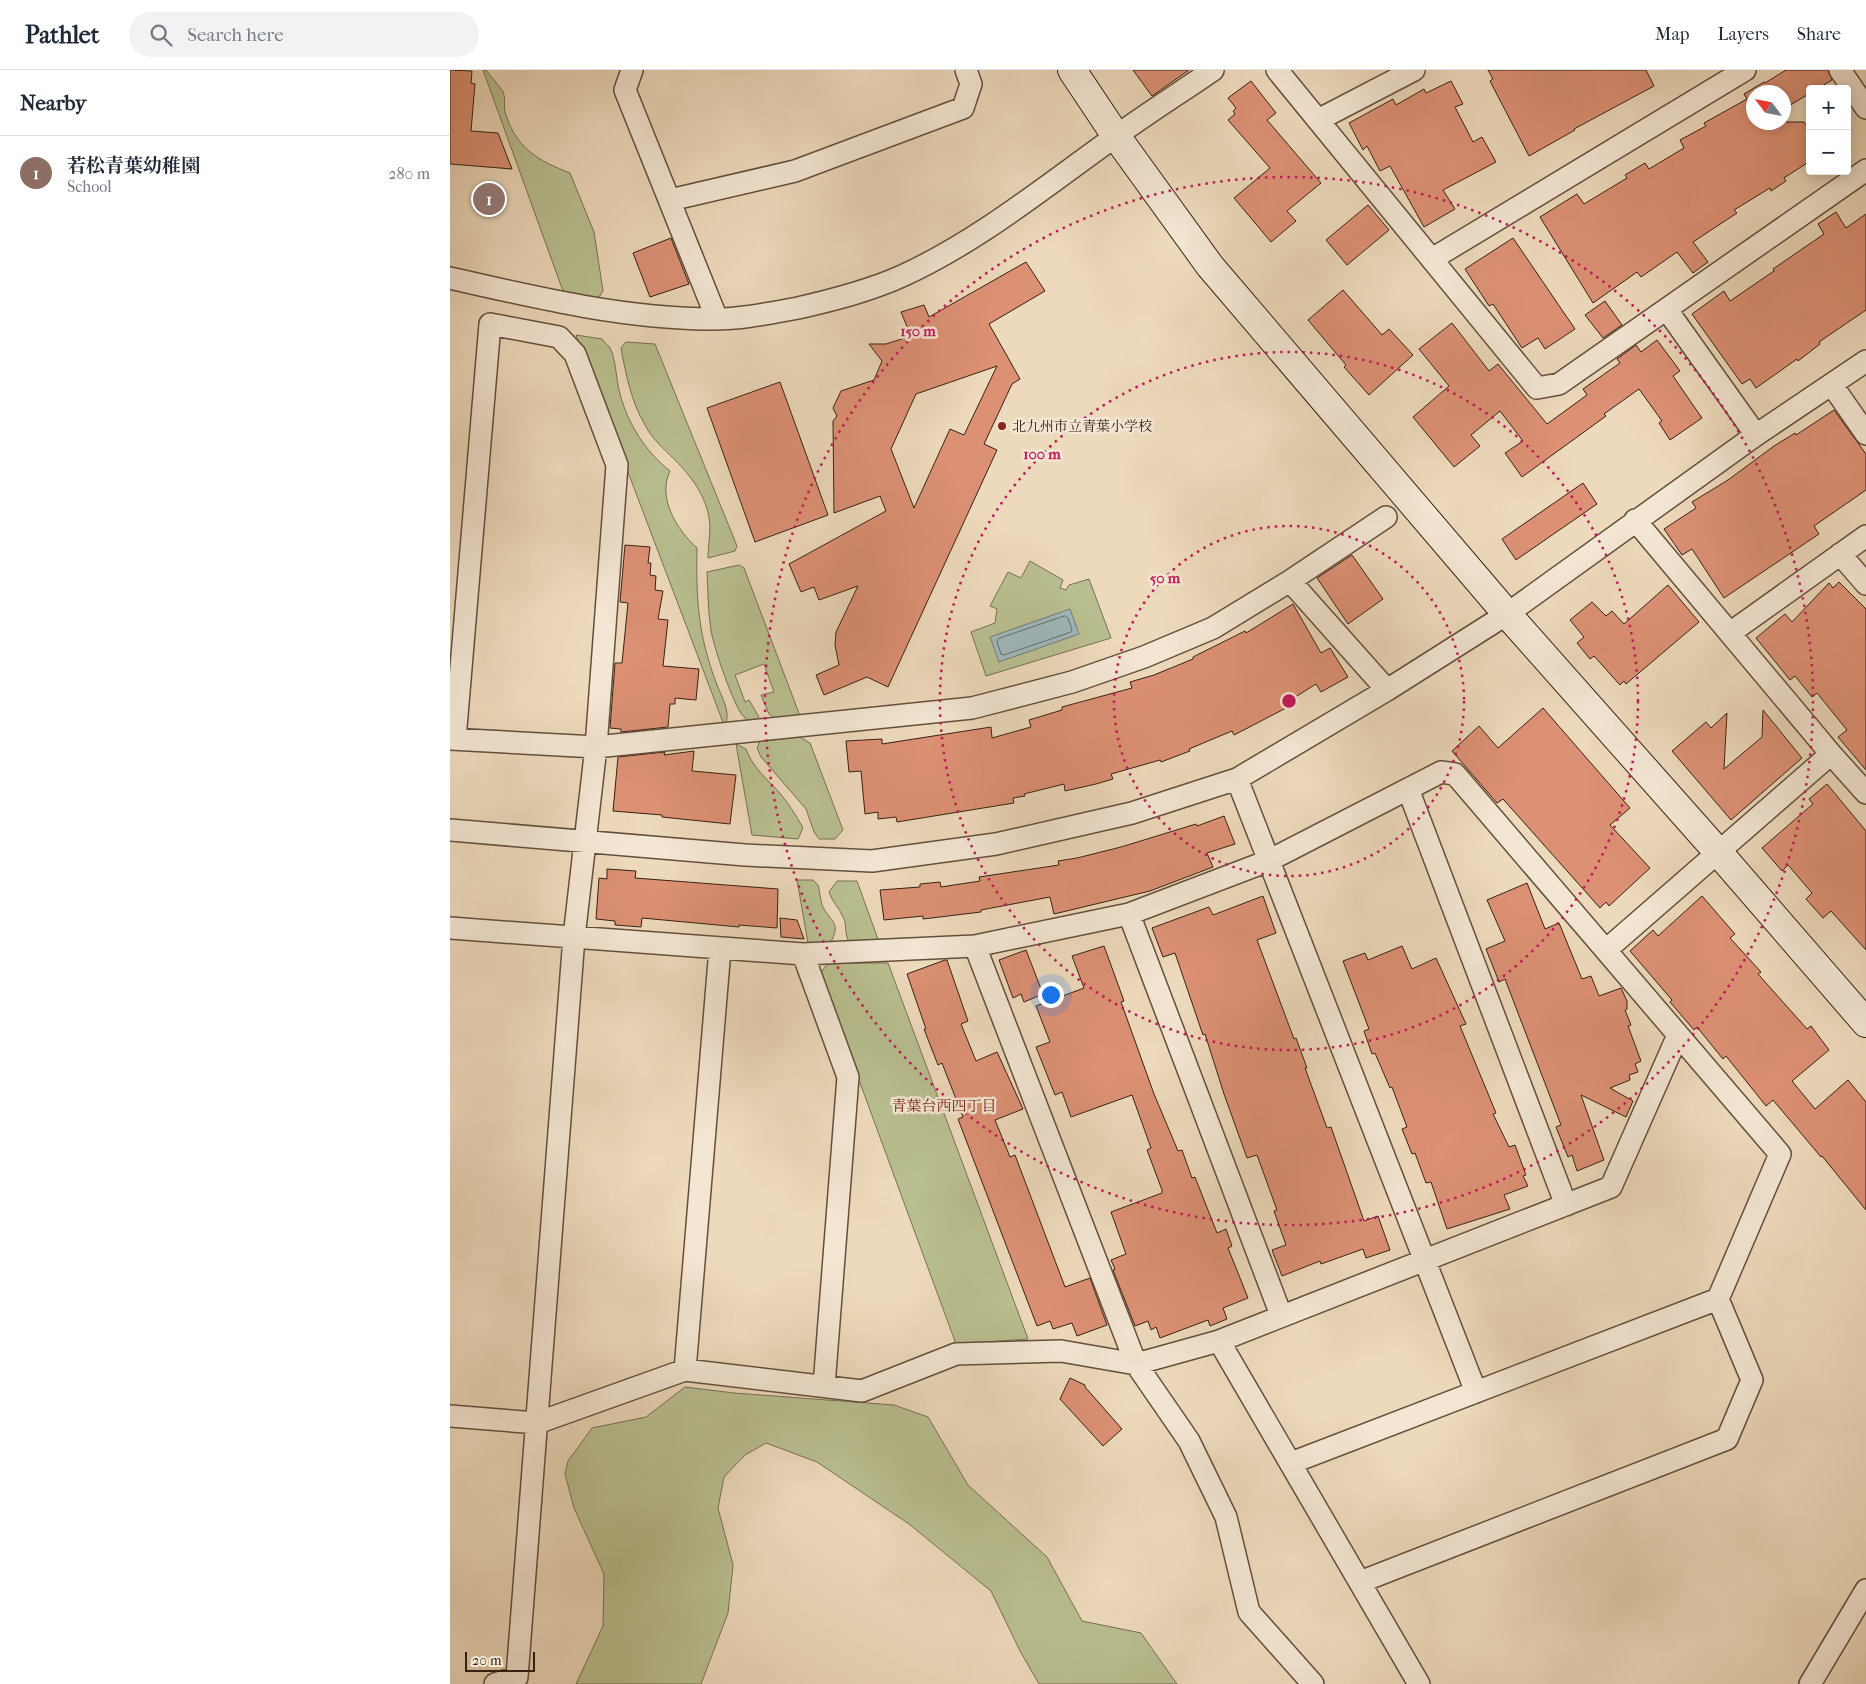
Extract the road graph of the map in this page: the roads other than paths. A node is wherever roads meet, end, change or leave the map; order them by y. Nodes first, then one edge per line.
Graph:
1 (632, 70) edge
2 (966, 70) edge
3 (1072, 70) edge
4 (1213, 70) edge
5 (1277, 70) edge
6 (1414, 70) edge
7 (1745, 70) edge
8 (1840, 70) edge
9 (1866, 108) edge
10 (1318, 120) junction
11 (1116, 136) junction
12 (1866, 170) edge
13 (670, 200) junction
14 (1432, 259) junction
15 (450, 278) edge
16 (1667, 310) junction
17 (717, 319) junction
18 (1866, 361) edge
19 (1832, 384) junction
20 (1866, 434) edge
21 (1756, 435) junction
22 (1386, 517) dead end
23 (1635, 520) junction
24 (1866, 536) edge
25 (1840, 554) junction
26 (1290, 581) junction
27 (1866, 584) edge
28 (1507, 614) junction
29 (1730, 633) junction
30 (1388, 690) junction
31 (452, 739) edge
32 (596, 747) junction
33 (1831, 754) junction
34 (1237, 779) junction
35 (1408, 789) junction
36 (1866, 793) edge
37 (450, 830) edge
38 (585, 841) junction
39 (1718, 852) junction
40 (1268, 861) junction
41 (1129, 914) junction
42 (450, 928) edge
43 (574, 937) junction
44 (975, 946) junction
45 (720, 949) junction
46 (1606, 950) junction
47 (803, 954) junction
48 (1866, 1024) edge
49 (1678, 1035) junction
50 (1566, 1205) junction
51 (1424, 1260) junction
52 (1718, 1299) junction
53 (1281, 1315) junction
54 (1219, 1341) junction
55 (1136, 1364) junction
56 (685, 1370) junction
57 (824, 1386) junction
58 (1476, 1392) junction
59 (450, 1416) edge
60 (537, 1423) junction
61 (1290, 1463) junction
62 (1360, 1582) junction
63 (1866, 1590) edge
64 (495, 1684) edge
65 (1313, 1684) edge
66 (1419, 1684) edge
67 (1810, 1684) edge

1 - 13 street
2 - 13 street
3 - 11 street
4 - 11 street
5 - 10 street
6 - 10 street
7 - 14 street
8 - 9 street
10 - 14 street
11 - 17 street
11 - 28 street
12 - 16 street
13 - 17 street
14 - 16 street
15 - 17 street
16 - 21 street
18 - 19 street
19 - 20 street
19 - 21 street
21 - 23 street
22 - 26 street
23 - 28 street
23 - 29 street
24 - 25 street
25 - 27 street
25 - 29 street
26 - 30 street
26 - 32 street
28 - 30 street
28 - 39 street
29 - 33 street
30 - 34 street
31 - 32 street
31 - 32 street
32 - 38 street
33 - 36 street
33 - 39 street
34 - 38 street
34 - 40 street
35 - 40 street
35 - 46 street
35 - 50 street
37 - 38 street
38 - 43 street
39 - 46 street
39 - 48 street
40 - 41 street
40 - 51 street
41 - 44 street
41 - 53 street
42 - 43 street
43 - 45 street
43 - 60 street
44 - 47 street
44 - 55 street
45 - 47 street
45 - 56 street
46 - 49 street
47 - 57 street
49 - 50 street
49 - 52 street
50 - 51 street
51 - 53 street
51 - 58 street
52 - 58 street
52 - 62 street
53 - 54 street
54 - 55 street
54 - 61 street
55 - 57 street
55 - 65 street
56 - 57 street
56 - 60 street
58 - 61 street
59 - 60 street
60 - 64 street
61 - 62 street
62 - 66 street
63 - 67 street

